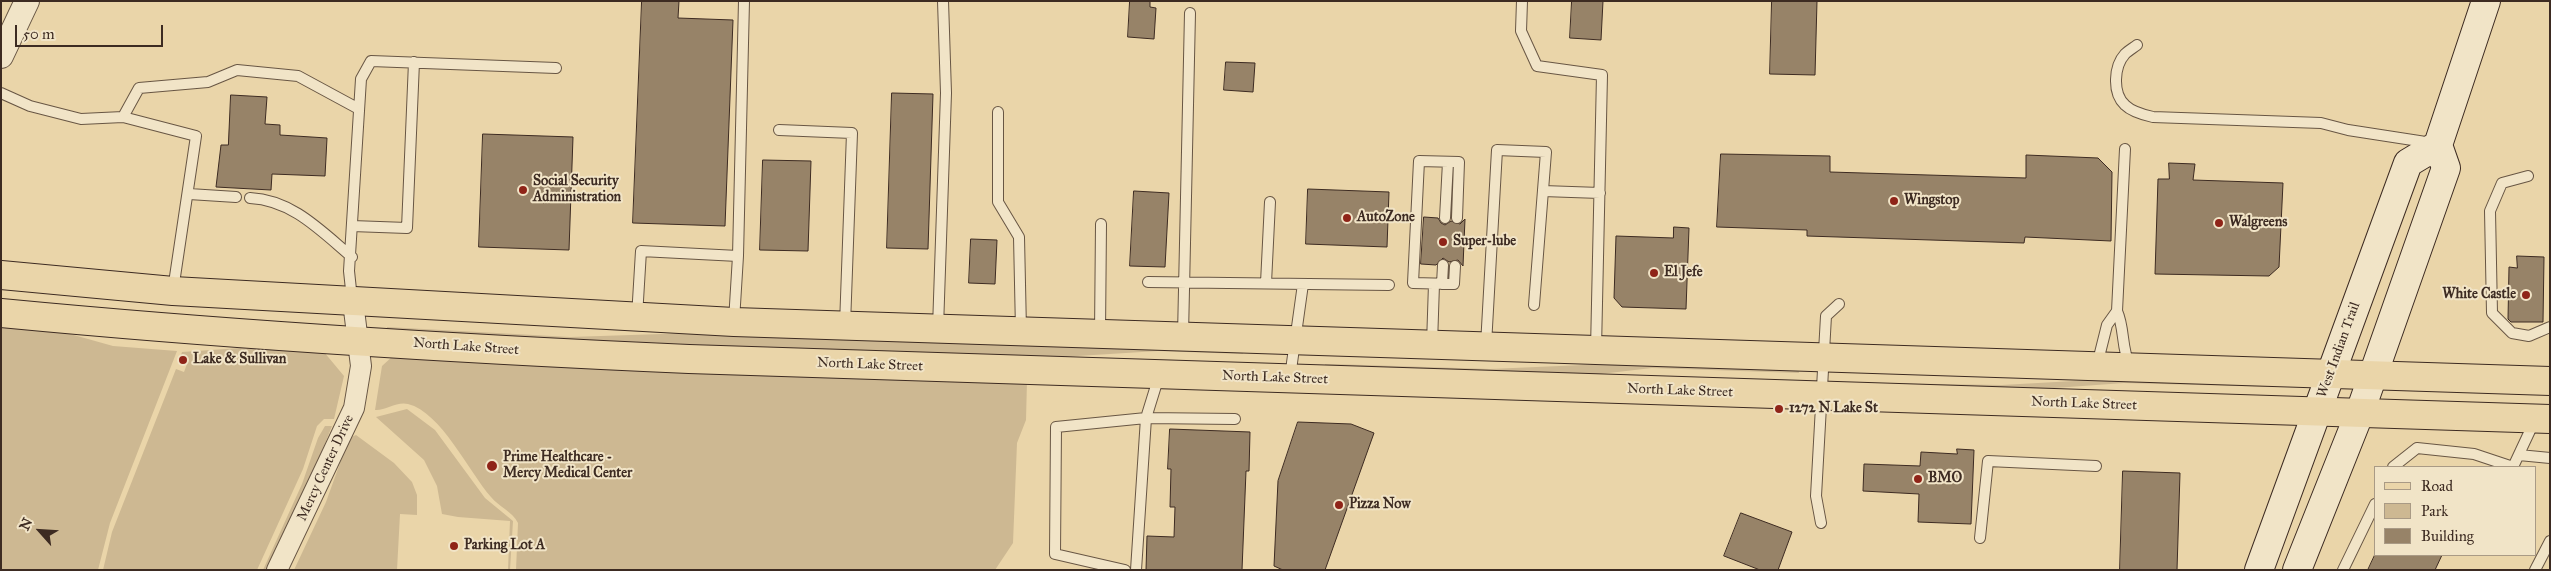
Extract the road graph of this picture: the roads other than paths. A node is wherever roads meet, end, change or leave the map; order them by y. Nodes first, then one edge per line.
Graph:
1 (27, 1) edge
2 (744, 1) edge
3 (943, 1) edge
4 (1522, 1) edge
5 (2486, 1) edge
6 (1190, 13) dead end
7 (2137, 45) dead end
8 (1, 56) edge
9 (414, 62) junction
10 (556, 68) dead end
11 (1, 93) edge
12 (359, 109) junction
13 (998, 112) dead end
14 (123, 117) junction
15 (779, 130) dead end
16 (2438, 144) junction
17 (2125, 149) dead end
18 (1448, 162) junction
19 (2528, 176) dead end
20 (1543, 191) junction
21 (1600, 193) junction
22 (189, 194) junction
23 (236, 197) dead end
24 (250, 198) dead end
25 (1270, 202) dead end
26 (1445, 218) dead end
27 (1457, 218) dead end
28 (1101, 224) dead end
29 (352, 226) junction
30 (738, 256) junction
31 (352, 257) junction
32 (1443, 265) dead end
33 (1455, 266) dead end
34 (1, 275) edge
35 (1148, 282) dead end
36 (1186, 282) junction
37 (1266, 283) junction
38 (1304, 284) junction
39 (1438, 284) junction
40 (1389, 285) dead end
41 (173, 291) junction
42 (353, 302) junction
43 (1839, 304) dead end
44 (1534, 305) dead end
45 (2117, 311) junction
46 (1, 313) edge
47 (637, 318) junction
48 (734, 322) junction
49 (845, 326) junction
50 (938, 328) junction
51 (2550, 328) edge
52 (1021, 330) junction
53 (1100, 334) junction
54 (1183, 336) junction
55 (358, 340) junction
56 (1295, 341) junction
57 (1432, 345) junction
58 (1486, 346) junction
59 (1596, 350) junction
60 (1824, 356) junction
61 (2097, 366) junction
62 (2130, 367) junction
63 (1160, 374) junction
64 (2330, 374) junction
65 (2373, 375) junction
66 (1290, 378) junction
67 (2550, 381) edge
68 (1822, 396) junction
69 (2316, 412) junction
70 (2360, 412) junction
71 (1146, 418) junction
72 (1236, 419) dead end
73 (2542, 419) edge
74 (2519, 455) junction
75 (2550, 458) edge
76 (2096, 466) dead end
77 (2394, 466) edge
78 (2510, 466) edge
79 (2514, 466) edge
80 (2374, 506) edge
81 (1820, 523) dead end
82 (1980, 538) dead end
83 (2550, 541) edge
84 (2301, 567) edge
85 (277, 570) edge
86 (1125, 570) edge
87 (1136, 570) edge
88 (2259, 570) edge
89 (2343, 570) edge
90 (2535, 570) edge

1 - 8 street
2 - 30 lane
3 - 50 lane
4 - 21 lane
5 - 16 main road
6 - 36 lane
7 - 16 lane
9 - 10 lane
9 - 12 lane
9 - 29 lane
11 - 14 lane
12 - 14 lane
12 - 29 lane
13 - 52 lane
14 - 22 lane
15 - 49 lane
16 - 64 main road, West Indian Trail
16 - 65 main road
17 - 45 lane
18 - 26 lane
18 - 27 lane
18 - 39 lane
19 - 51 lane
20 - 21 lane
20 - 44 lane
20 - 58 lane
21 - 59 lane
22 - 23 lane
22 - 41 lane
24 - 31 lane
25 - 37 lane
28 - 53 lane
29 - 31 lane
30 - 47 lane
30 - 48 lane
31 - 42 lane
32 - 39 lane
33 - 39 lane
34 - 41 main road
35 - 36 lane
36 - 37 lane
36 - 54 lane
37 - 38 lane
38 - 40 lane
38 - 56 lane
39 - 57 lane
41 - 42 main road
42 - 47 main road
42 - 55 street, Mercy Center Drive
43 - 60 lane
45 - 61 lane
45 - 62 lane
46 - 55 main road, North Lake Street
47 - 48 main road
48 - 49 main road
49 - 50 main road
50 - 52 main road
52 - 53 main road
53 - 54 main road
54 - 56 main road
55 - 63 main road, North Lake Street
55 - 85 street, Mercy Center Drive
56 - 57 main road
56 - 66 lane
57 - 58 main road
58 - 59 main road
59 - 60 main road
60 - 61 main road
60 - 68 lane
61 - 62 main road
62 - 64 main road
63 - 66 main road, North Lake Street
63 - 71 lane
64 - 65 main road
64 - 69 main road, West Indian Trail
65 - 67 main road
65 - 70 main road
66 - 68 main road, North Lake Street
68 - 69 main road, North Lake Street
68 - 81 lane
69 - 70 main road, North Lake Street
69 - 88 main road, West Indian Trail
70 - 73 main road, North Lake Street
70 - 84 main road
71 - 72 lane
71 - 86 lane
71 - 87 lane
73 - 74 lane
74 - 75 lane
74 - 79 lane
76 - 82 lane
77 - 78 lane
80 - 89 lane
83 - 90 lane

